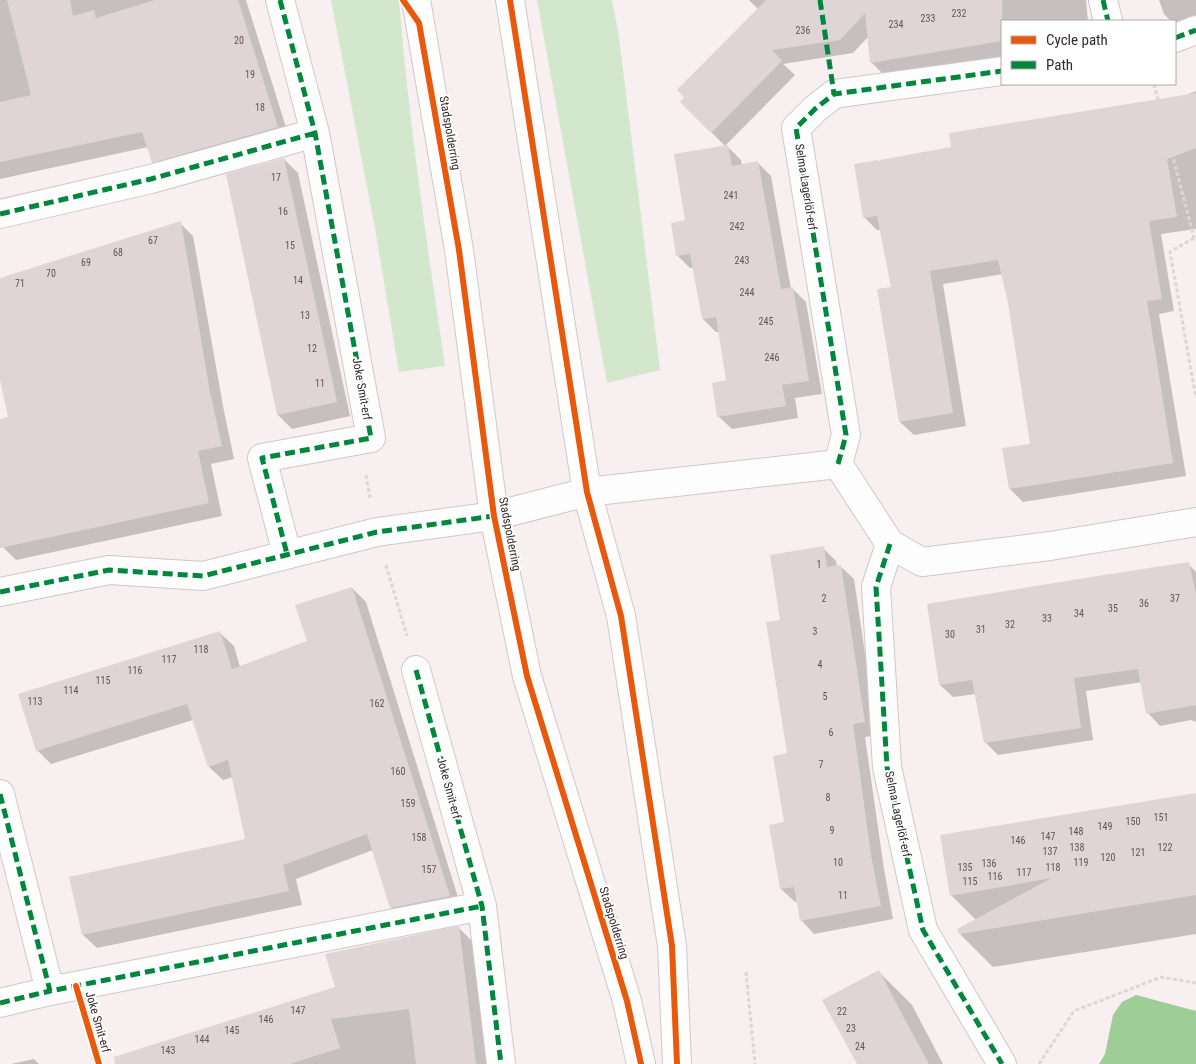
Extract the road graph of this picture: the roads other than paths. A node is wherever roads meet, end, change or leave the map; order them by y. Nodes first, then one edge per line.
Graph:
1 (280, 0) edge
2 (416, 0) edge
3 (510, 0) edge
4 (1103, 0) edge
5 (1108, 20) edge
6 (1196, 30) edge
7 (1176, 38) edge
8 (1001, 71) edge
9 (315, 133) junction
10 (0, 214) edge
11 (838, 464) junction
12 (587, 492) junction
13 (494, 516) junction
14 (1196, 522) edge
15 (890, 544) junction
16 (287, 554) junction
17 (0, 592) edge
18 (416, 670) dead end
19 (0, 794) edge
20 (482, 906) junction
21 (50, 991) junction
22 (0, 1003) edge
23 (502, 1064) edge
24 (641, 1064) edge
25 (677, 1064) edge
26 (1002, 1064) edge

1 - 9 street, Joke Smit-erf
2 - 13 street, Stadspolderring
3 - 12 street
4 - 5 street
6 - 7 street
8 - 11 street, Selma Lagerlöf-erf
9 - 10 street
9 - 16 street, Joke Smit-erf
11 - 12 street
11 - 15 street
12 - 13 street
12 - 25 street
13 - 16 street
13 - 24 street, Stadspolderring
14 - 15 street
15 - 26 street, Selma Lagerlöf-erf
16 - 17 street
18 - 20 street, Joke Smit-erf
19 - 21 street
20 - 21 street, Joke Smit-erf
20 - 23 street, Joke Smit-erf
21 - 22 street, Joke Smit-erf

